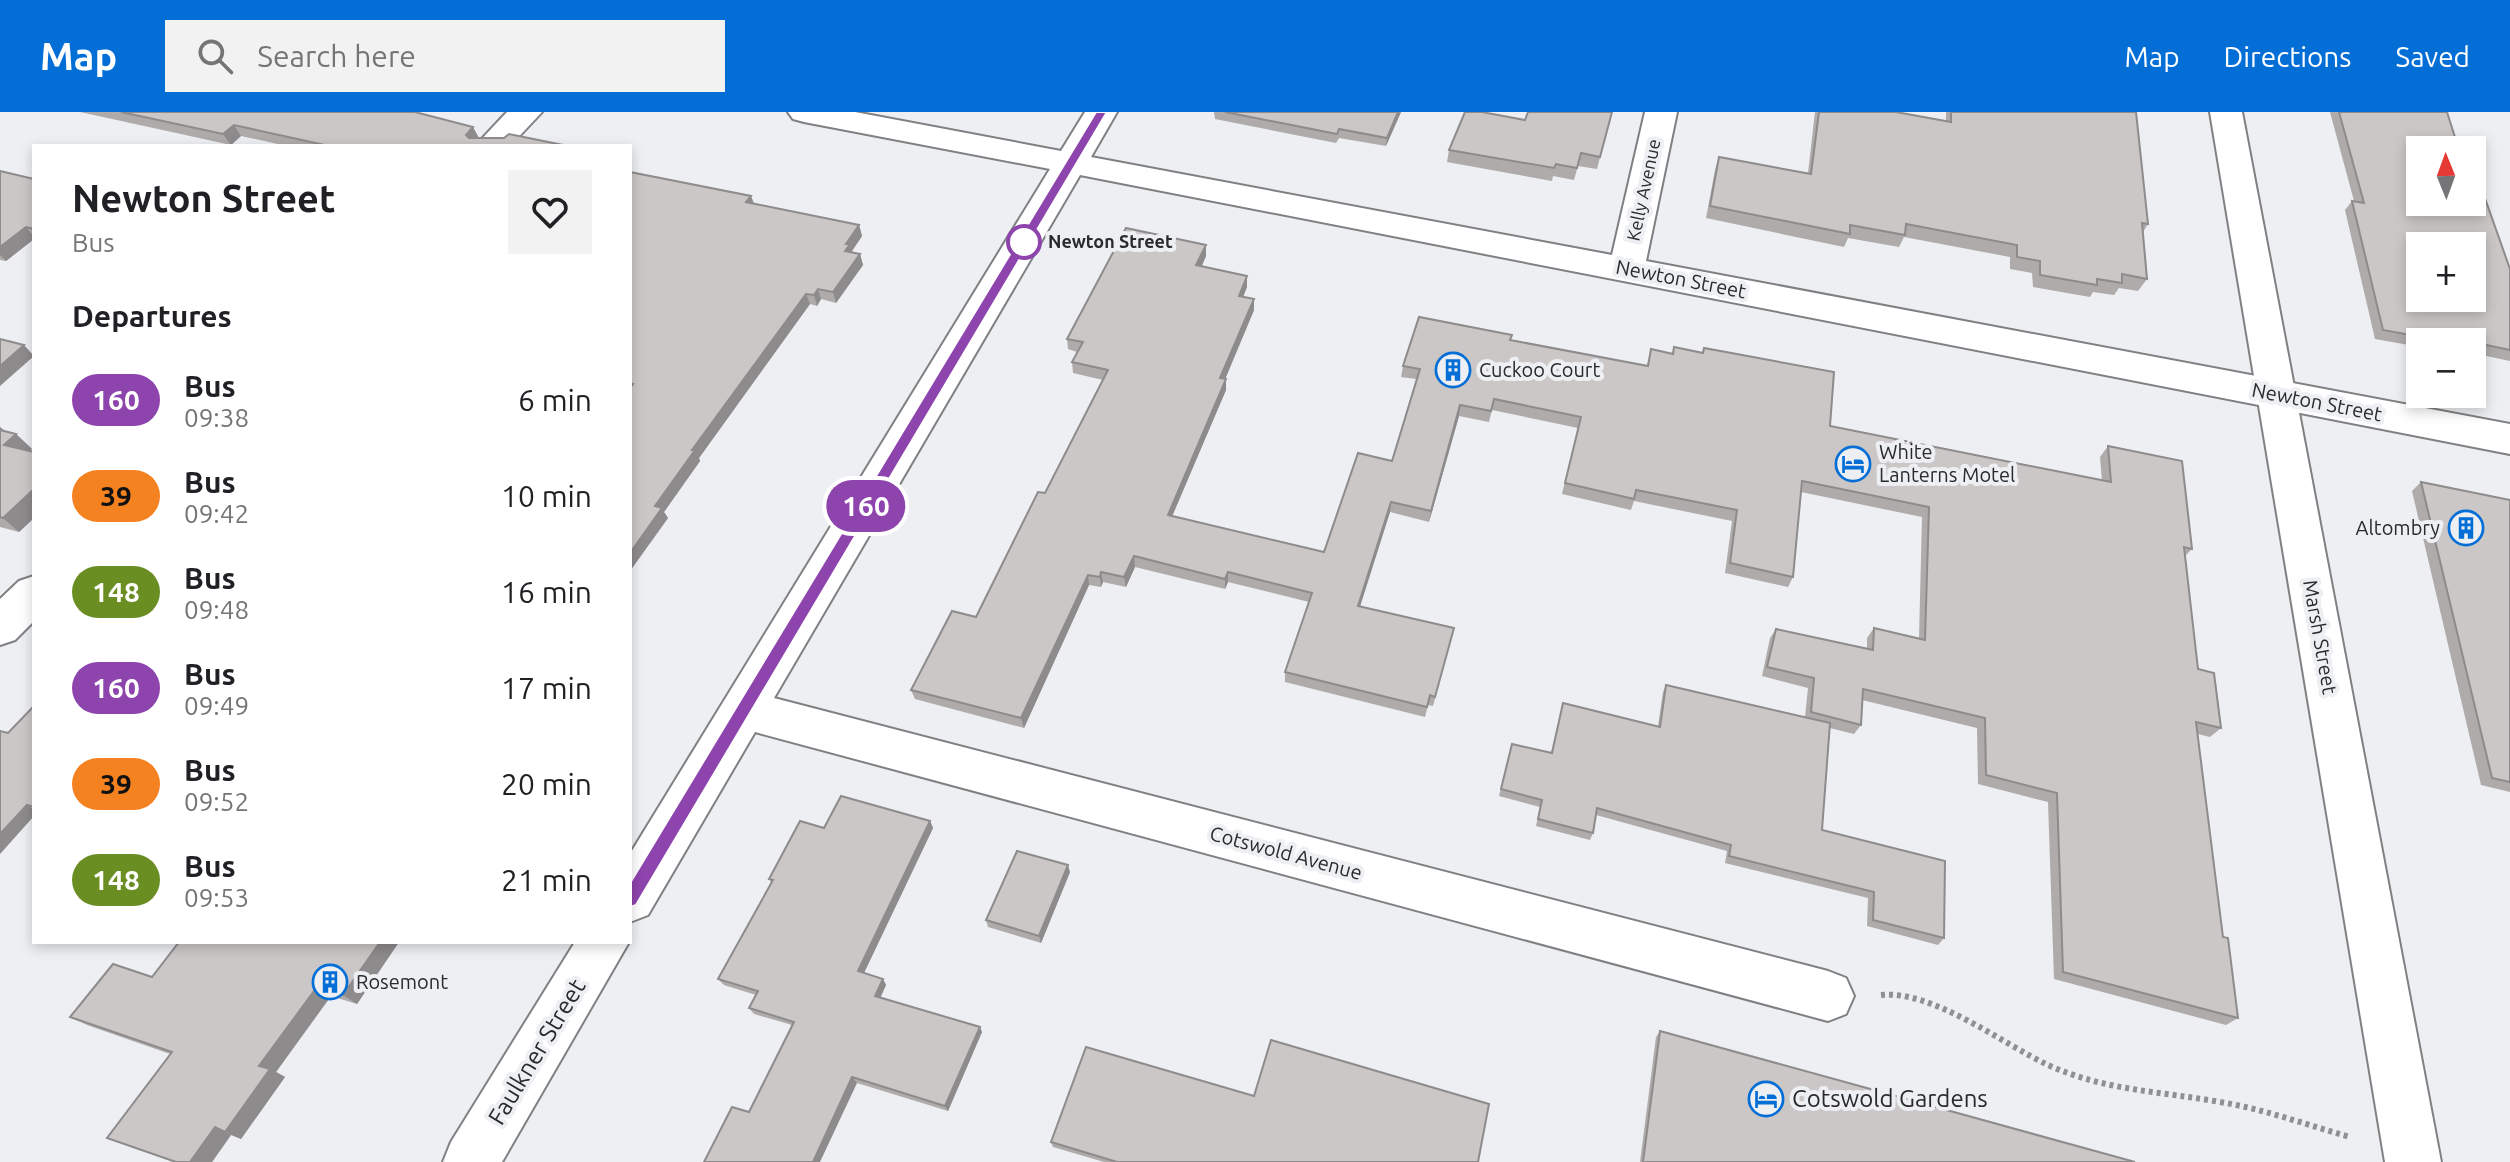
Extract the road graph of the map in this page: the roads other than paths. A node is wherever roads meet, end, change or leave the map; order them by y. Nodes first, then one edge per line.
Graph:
1 (526, 112) edge
2 (804, 112) edge
3 (1101, 112) edge
4 (1661, 112) edge
5 (2226, 112) edge
6 (493, 144) edge
7 (1071, 162) junction
8 (1627, 269) junction
9 (2277, 394) junction
10 (2510, 439) edge
11 (32, 595) edge
12 (0, 627) edge
13 (744, 710) junction
14 (632, 896) edge
15 (603, 944) edge
16 (1828, 996) dead end
17 (471, 1162) edge
18 (2413, 1162) edge

1 - 6 street
2 - 7 street, Newton Street
3 - 7 street
4 - 8 street, Kelly Avenue
5 - 9 street, Marsh Street
7 - 8 street, Newton Street
7 - 13 street
8 - 9 street, Newton Street
9 - 10 street, Newton Street
9 - 18 street, Marsh Street
11 - 12 street
13 - 14 street
13 - 16 street, Cotswold Avenue
15 - 17 street, Faulkner Street

